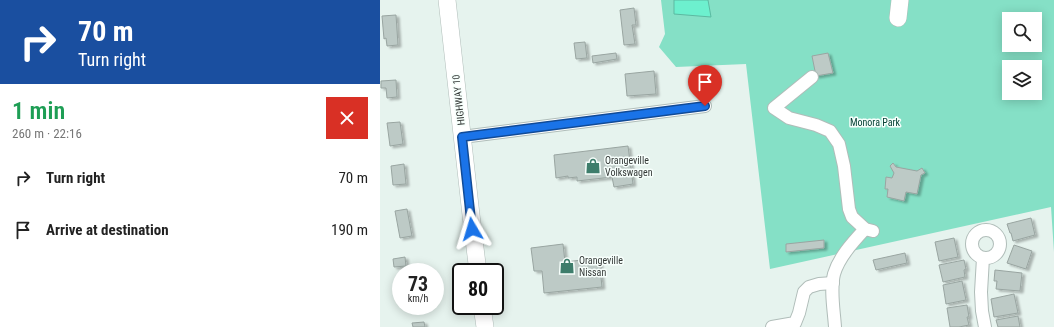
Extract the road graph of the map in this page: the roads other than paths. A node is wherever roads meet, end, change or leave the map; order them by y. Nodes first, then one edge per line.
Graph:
1 (447, 0) edge
2 (900, 0) edge
3 (898, 18) dead end
4 (812, 77) dead end
5 (705, 106) dead end
6 (462, 137) junction
7 (982, 258) dead end
8 (477, 263) edge
9 (832, 282) junction
10 (483, 315) edge
11 (795, 325) edge
12 (485, 327) edge
13 (772, 327) edge
14 (835, 327) edge
15 (985, 327) edge

1 - 6 highway, HIGHWAY 10
2 - 3 highway
4 - 9 street
5 - 6 street
6 - 8 highway, HIGHWAY 10
7 - 15 street
9 - 11 street
9 - 14 street
10 - 12 highway
11 - 13 street

